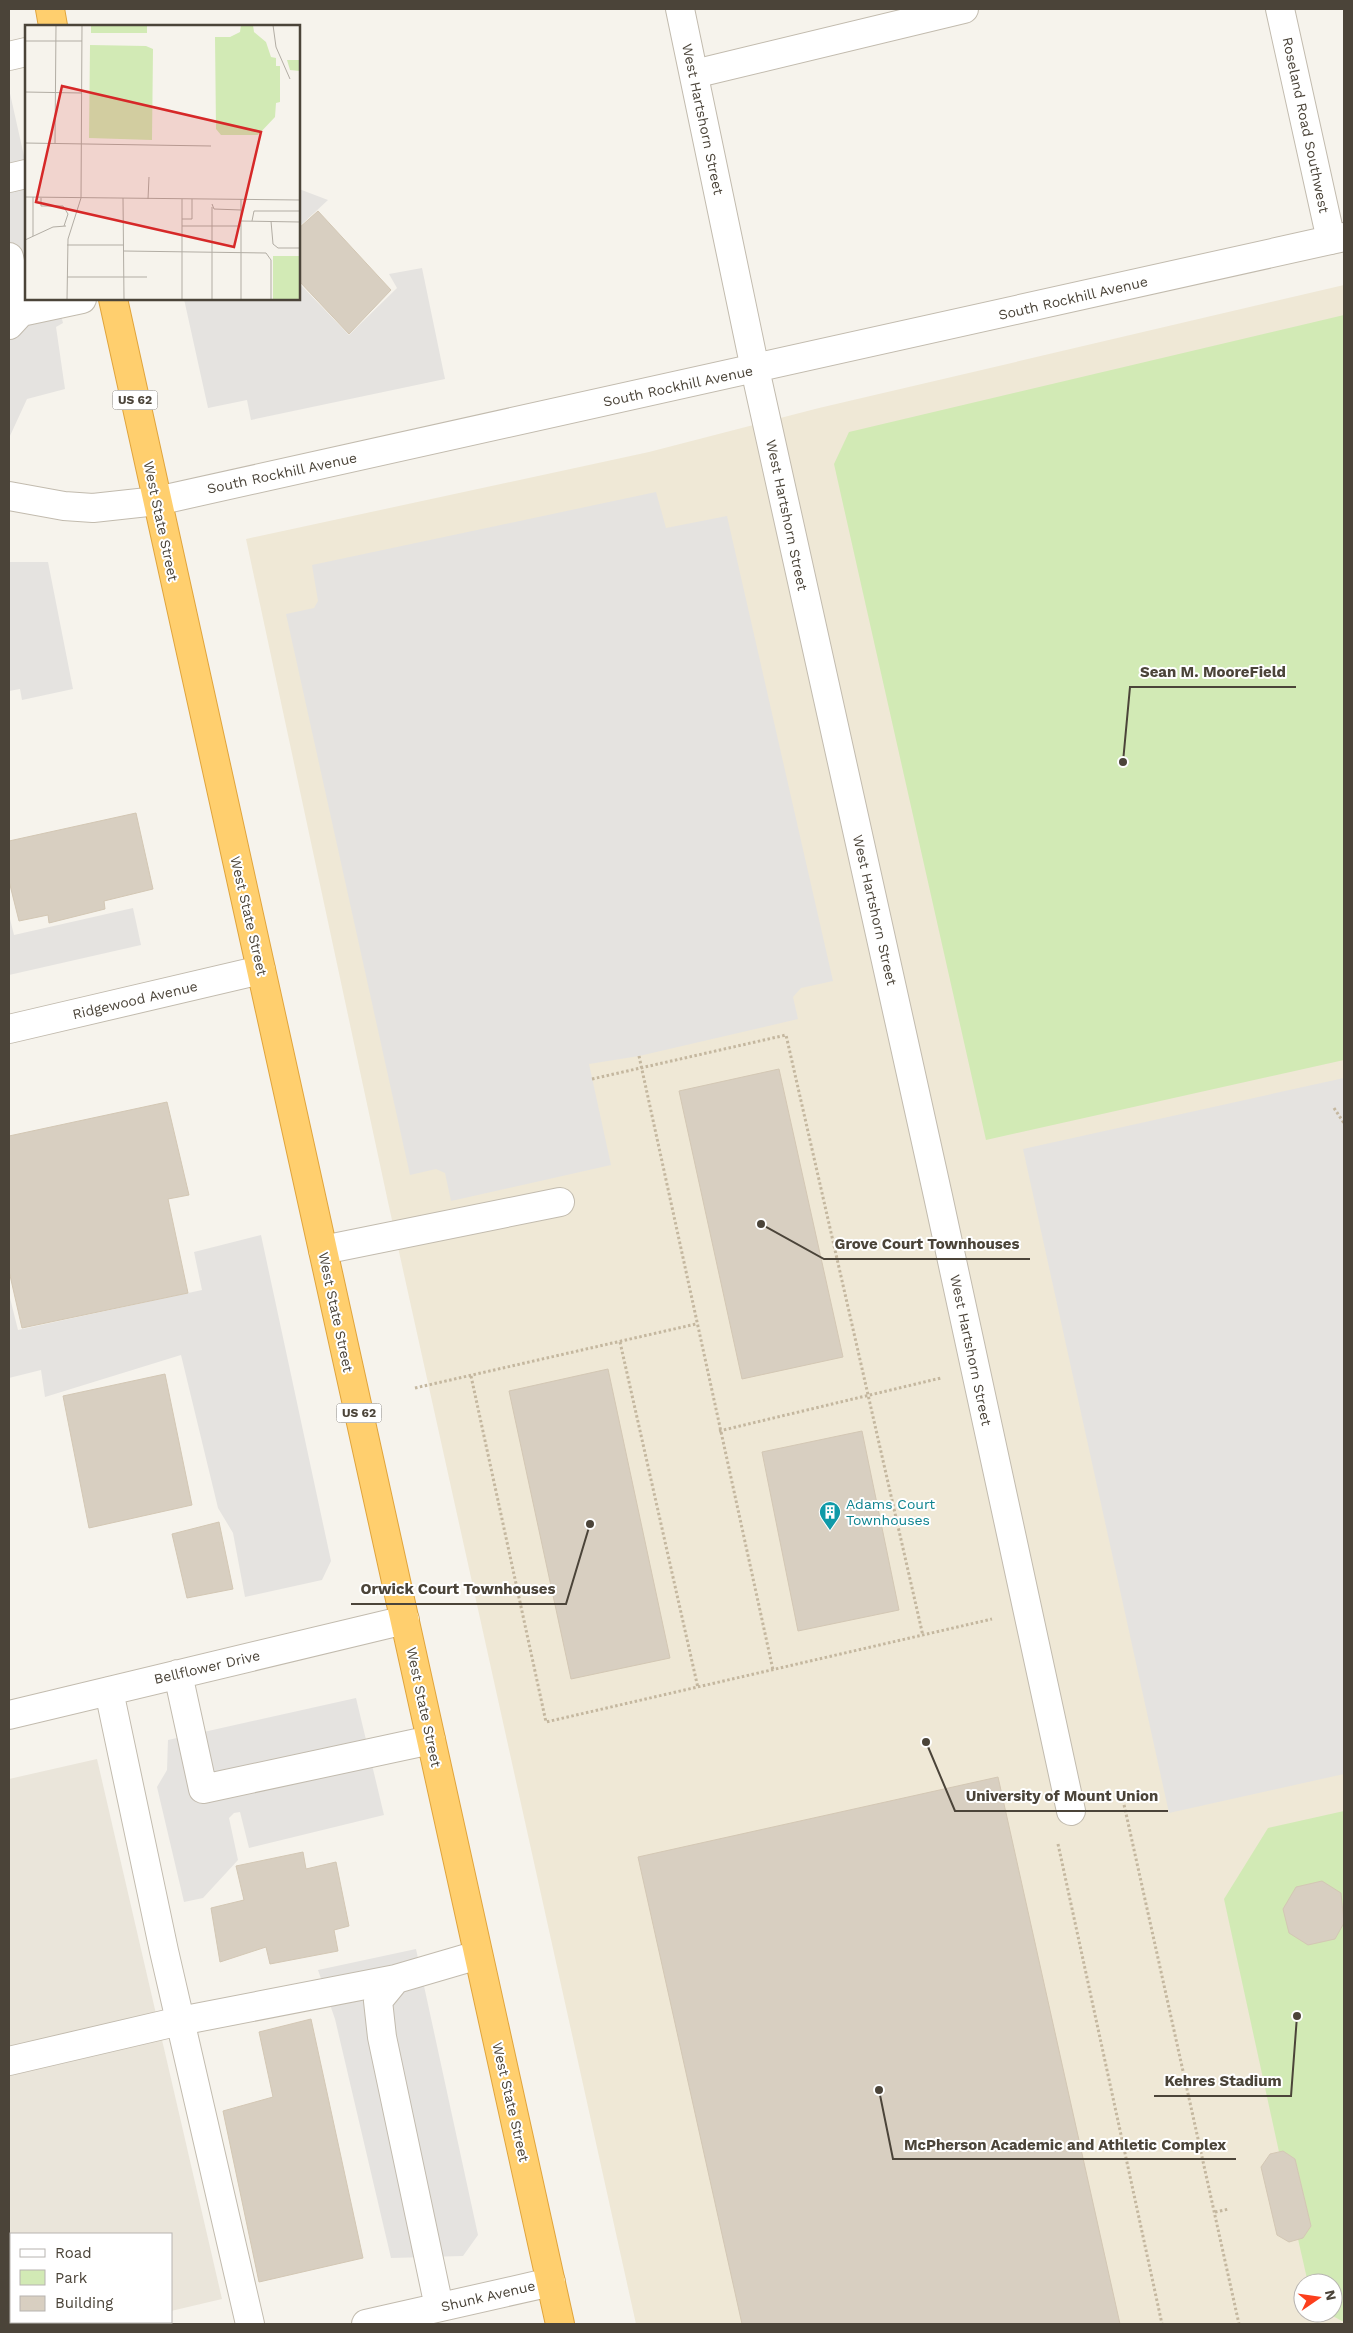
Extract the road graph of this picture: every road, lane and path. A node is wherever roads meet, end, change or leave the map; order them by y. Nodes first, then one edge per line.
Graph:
1 (50, 9) edge
2 (680, 9) edge
3 (964, 9) edge
4 (1280, 9) edge
5 (53, 25) edge
6 (25, 52) edge
7 (9, 56) edge
8 (694, 74) junction
9 (25, 174) edge
10 (9, 178) edge
11 (1338, 239) edge
12 (9, 257) edge
13 (78, 300) edge
14 (113, 300) edge
15 (15, 318) edge
16 (755, 369) junction
17 (9, 496) edge
18 (157, 501) junction
19 (261, 970) junction
20 (9, 1029) edge
21 (639, 1056) dead end
22 (642, 1068) junction
23 (592, 1080) dead end
24 (1334, 1108) dead end
25 (1344, 1123) edge
26 (560, 1202) dead end
27 (323, 1250) junction
28 (696, 1324) junction
29 (620, 1342) junction
30 (976, 1370) junction
31 (471, 1376) junction
32 (415, 1388) dead end
33 (870, 1396) junction
34 (719, 1431) junction
35 (1027, 1610) junction
36 (405, 1620) junction
37 (923, 1636) junction
38 (773, 1670) junction
39 (178, 1674) junction
40 (698, 1688) junction
41 (109, 1691) junction
42 (9, 1715) edge
43 (431, 1740) junction
44 (1123, 1800) dead end
45 (1071, 1811) joint
46 (478, 1955) junction
47 (396, 1979) junction
48 (180, 2021) junction
49 (9, 2061) edge
50 (1229, 2209) dead end
51 (1215, 2212) junction
52 (551, 2282) junction
53 (439, 2307) junction
54 (250, 2324) edge
55 (366, 2324) edge
56 (560, 2324) edge
57 (1162, 2324) edge
58 (1239, 2324) edge

1 - 5 highway
2 - 8 street, West Hartshorn Street
3 - 8 street
4 - 11 street, Roseland Road Southwest
6 - 7 street
8 - 16 street, West Hartshorn Street
9 - 10 street
11 - 16 street, South Rockhill Avenue
12 - 15 street
13 - 15 street
14 - 18 highway, West State Street / US 62
16 - 18 street, South Rockhill Avenue
16 - 30 street, West Hartshorn Street
17 - 18 street, South Rockhill Avenue
18 - 19 highway, West State Street / US 62
19 - 20 street, Ridgewood Avenue
19 - 27 highway, West State Street / US 62
21 - 22 path
22 - 23 path
22 - 28 path
22 - 33 path
24 - 25 path
26 - 27 street
27 - 36 highway, West State Street / US 62
28 - 29 path
28 - 34 path
29 - 31 path
29 - 40 path
30 - 33 path
30 - 35 street, West Hartshorn Street
31 - 32 path
31 - 40 path
33 - 34 path
33 - 37 path
34 - 38 path
35 - 37 path
35 - 45 street, West Hartshorn Street
36 - 39 street, Bellflower Drive
36 - 43 highway, West State Street / US 62
37 - 38 path
38 - 40 path
39 - 41 street, Bellflower Drive
39 - 43 street
41 - 42 street, Bellflower Drive
41 - 48 street
43 - 46 highway, West State Street / US 62
44 - 51 path
45 - 57 path
46 - 47 street
46 - 52 highway, West State Street / US 62
47 - 48 street
47 - 53 street
48 - 49 street
48 - 54 street
50 - 51 path
51 - 58 path
52 - 53 street, Shunk Avenue
52 - 56 highway, West State Street / US 62
53 - 55 street, Shunk Avenue

